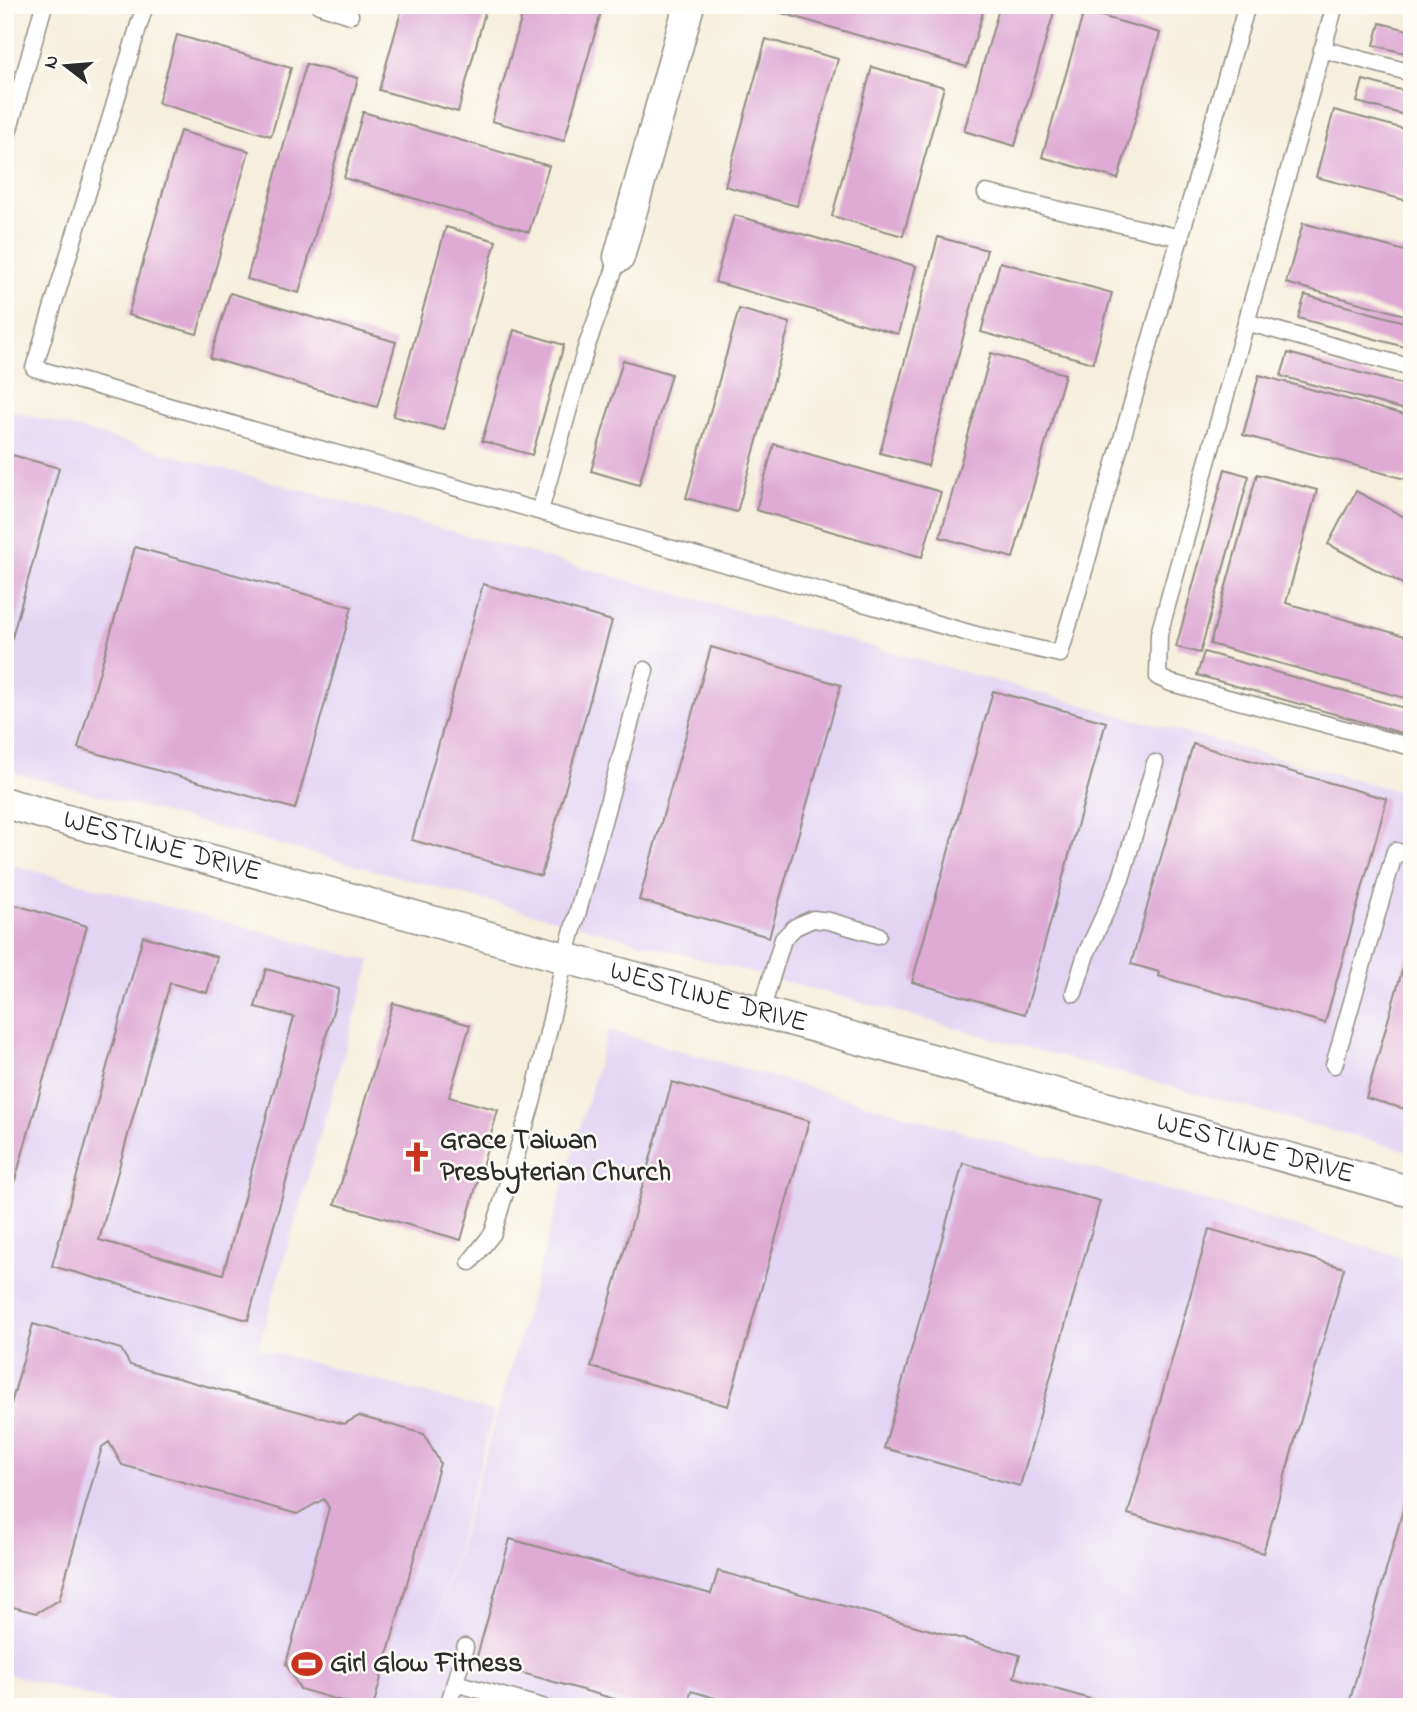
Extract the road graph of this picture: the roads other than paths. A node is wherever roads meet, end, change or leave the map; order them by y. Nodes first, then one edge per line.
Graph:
1 (44, 5) edge
2 (145, 5) edge
3 (319, 5) edge
4 (690, 5) edge
5 (1335, 5) edge
6 (1242, 6) edge
7 (350, 15) dead end
8 (1322, 49) junction
9 (1412, 73) edge
10 (5, 143) edge
11 (986, 192) dead end
12 (1181, 238) junction
13 (619, 257) joint
14 (1246, 322) junction
15 (1412, 368) edge
16 (540, 511) junction
17 (645, 670) dead end
18 (1412, 747) edge
19 (1155, 763) dead end
20 (5, 803) edge
21 (1412, 856) edge
22 (878, 935) dead end
23 (565, 958) junction
24 (1074, 993) dead end
25 (761, 1012) junction
26 (1334, 1065) dead end
27 (1412, 1192) edge
28 (470, 1262) dead end
29 (465, 1647) dead end
30 (455, 1683) junction
31 (448, 1707) edge
32 (542, 1707) edge

1 - 10 lane
2 - 16 lane
3 - 7 lane
4 - 13 street
5 - 8 lane
6 - 12 lane
8 - 9 lane
8 - 14 lane
11 - 12 lane
12 - 16 lane
13 - 16 lane
14 - 15 lane
14 - 18 lane
17 - 23 lane
19 - 24 lane
20 - 23 street, WESTLINE DRIVE
21 - 26 lane
22 - 25 lane
23 - 25 street, WESTLINE DRIVE
23 - 28 lane
25 - 27 street, WESTLINE DRIVE
29 - 30 lane
30 - 31 lane
30 - 32 lane

